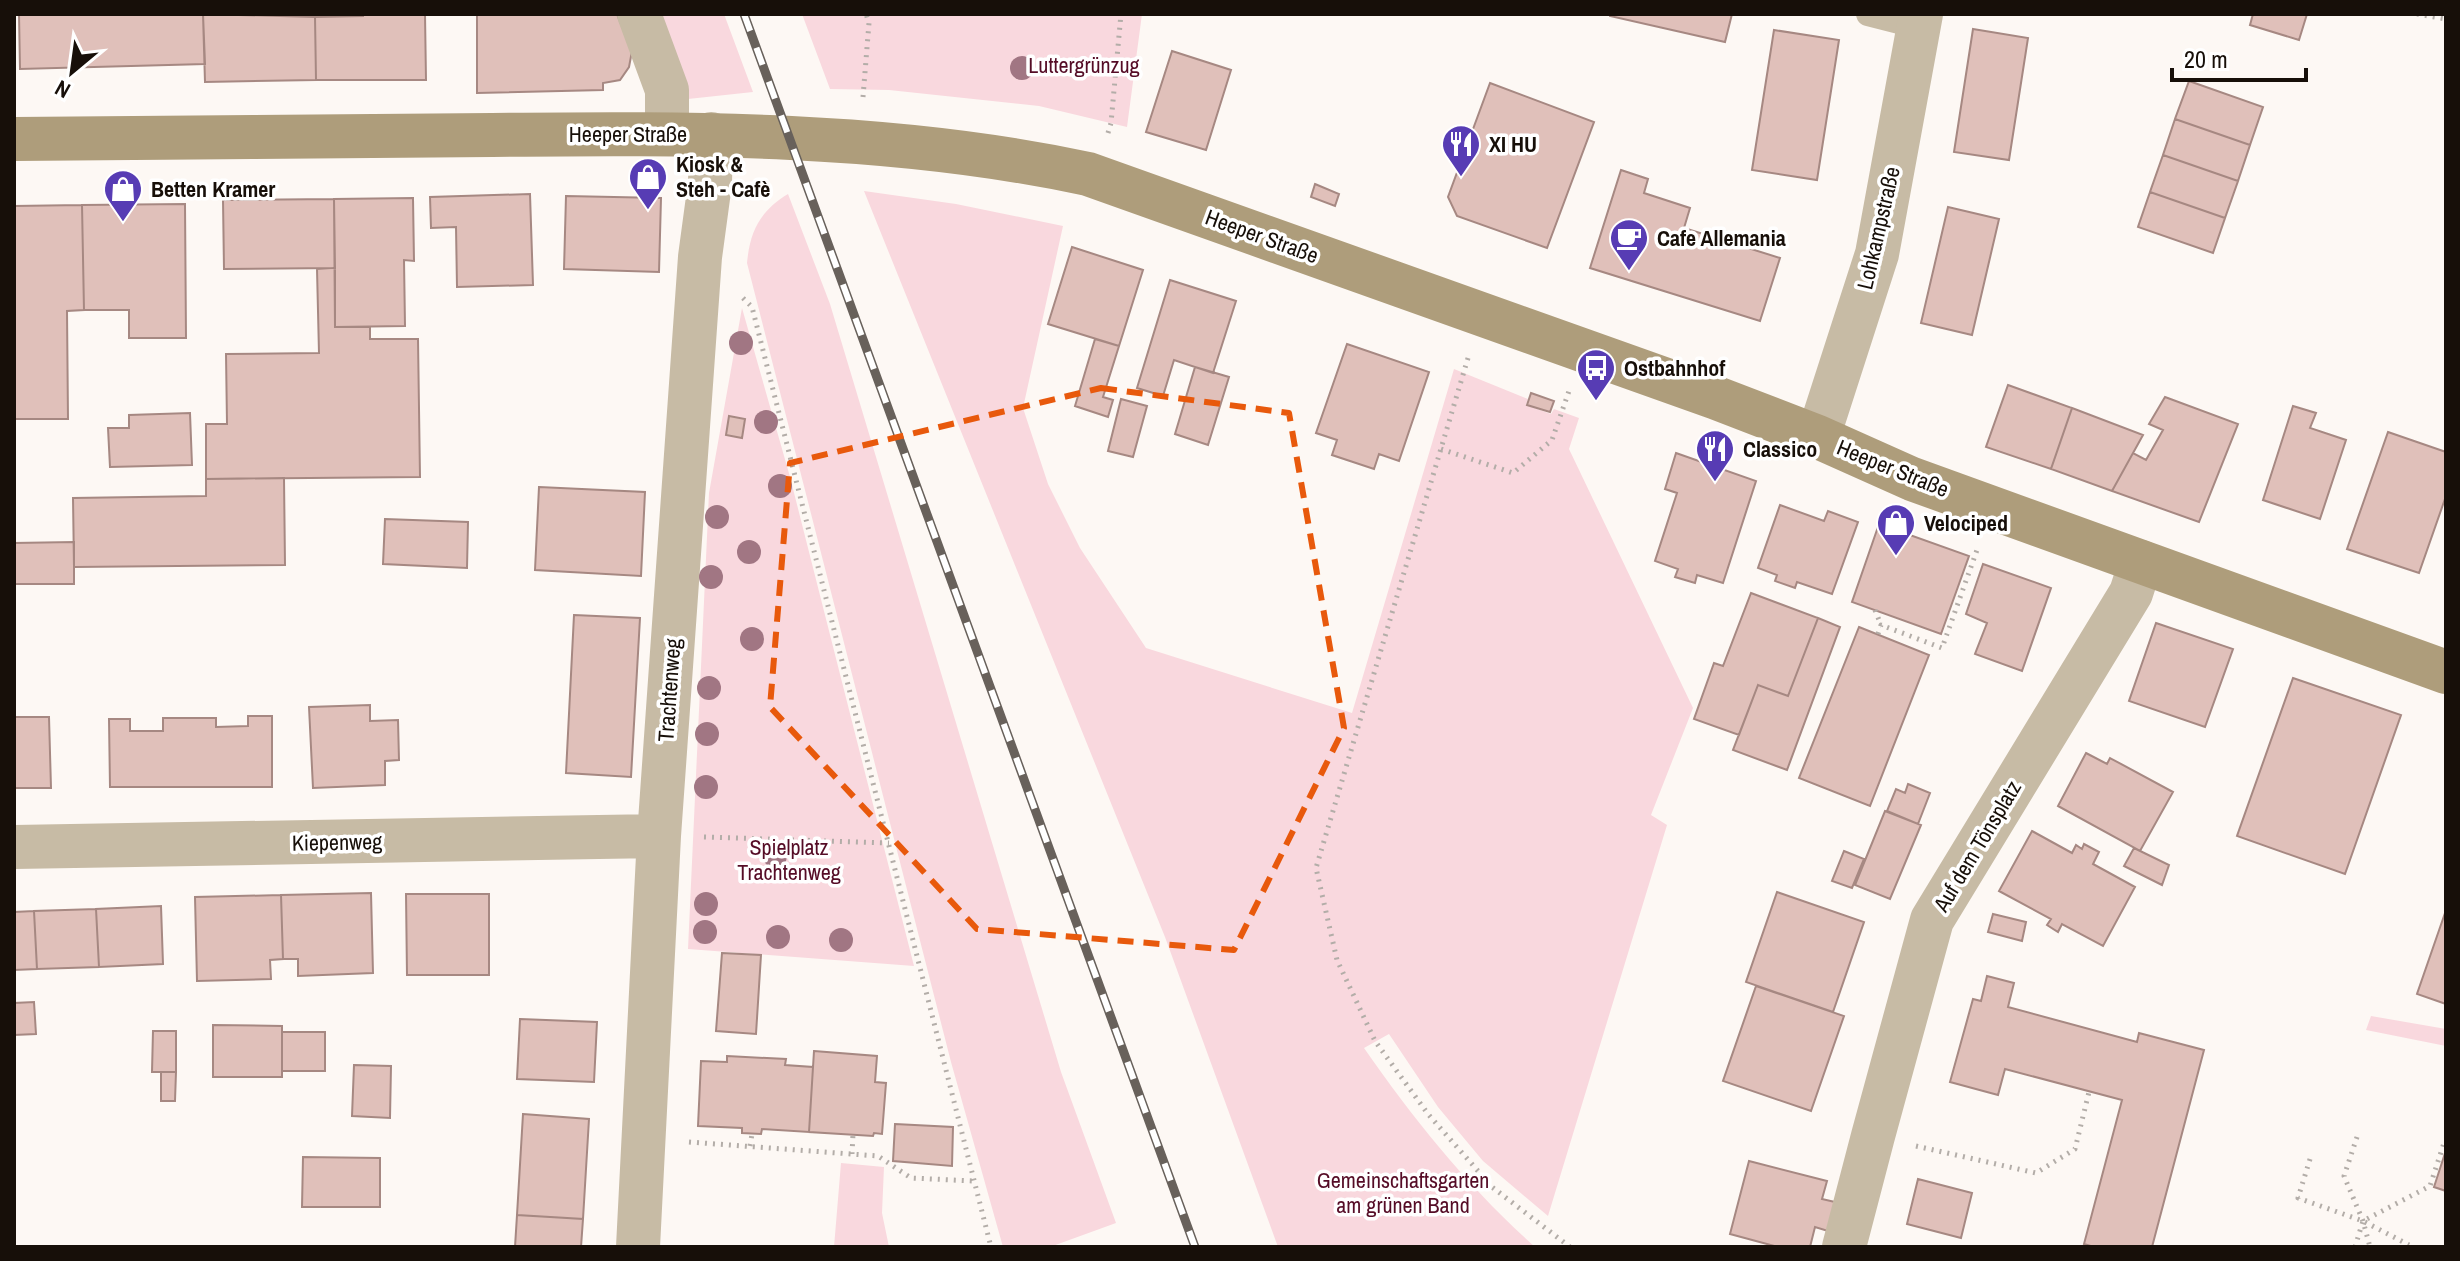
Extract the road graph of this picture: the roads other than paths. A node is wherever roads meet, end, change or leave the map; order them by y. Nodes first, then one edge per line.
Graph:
1 (639, 14) edge
2 (1868, 14) edge
3 (1920, 20) edge
4 (667, 133) junction
5 (711, 134) junction
6 (14, 139) edge
7 (1818, 437) junction
8 (2141, 562) junction
9 (2446, 672) edge
10 (659, 836) junction
11 (14, 847) edge
12 (638, 1247) edge
13 (1844, 1247) edge

1 - 4 street
2 - 3 lane
3 - 7 street, Lohkampstraße
4 - 5 main road, Heeper Straße
4 - 6 main road, Heeper Straße
5 - 7 main road, Heeper Straße
5 - 10 street, Trachtenweg
7 - 8 main road, Heeper Straße
8 - 9 main road, Heeper Straße
8 - 13 street, Auf dem Tönsplatz
10 - 11 street, Kiepenweg
10 - 12 street, Trachtenweg

